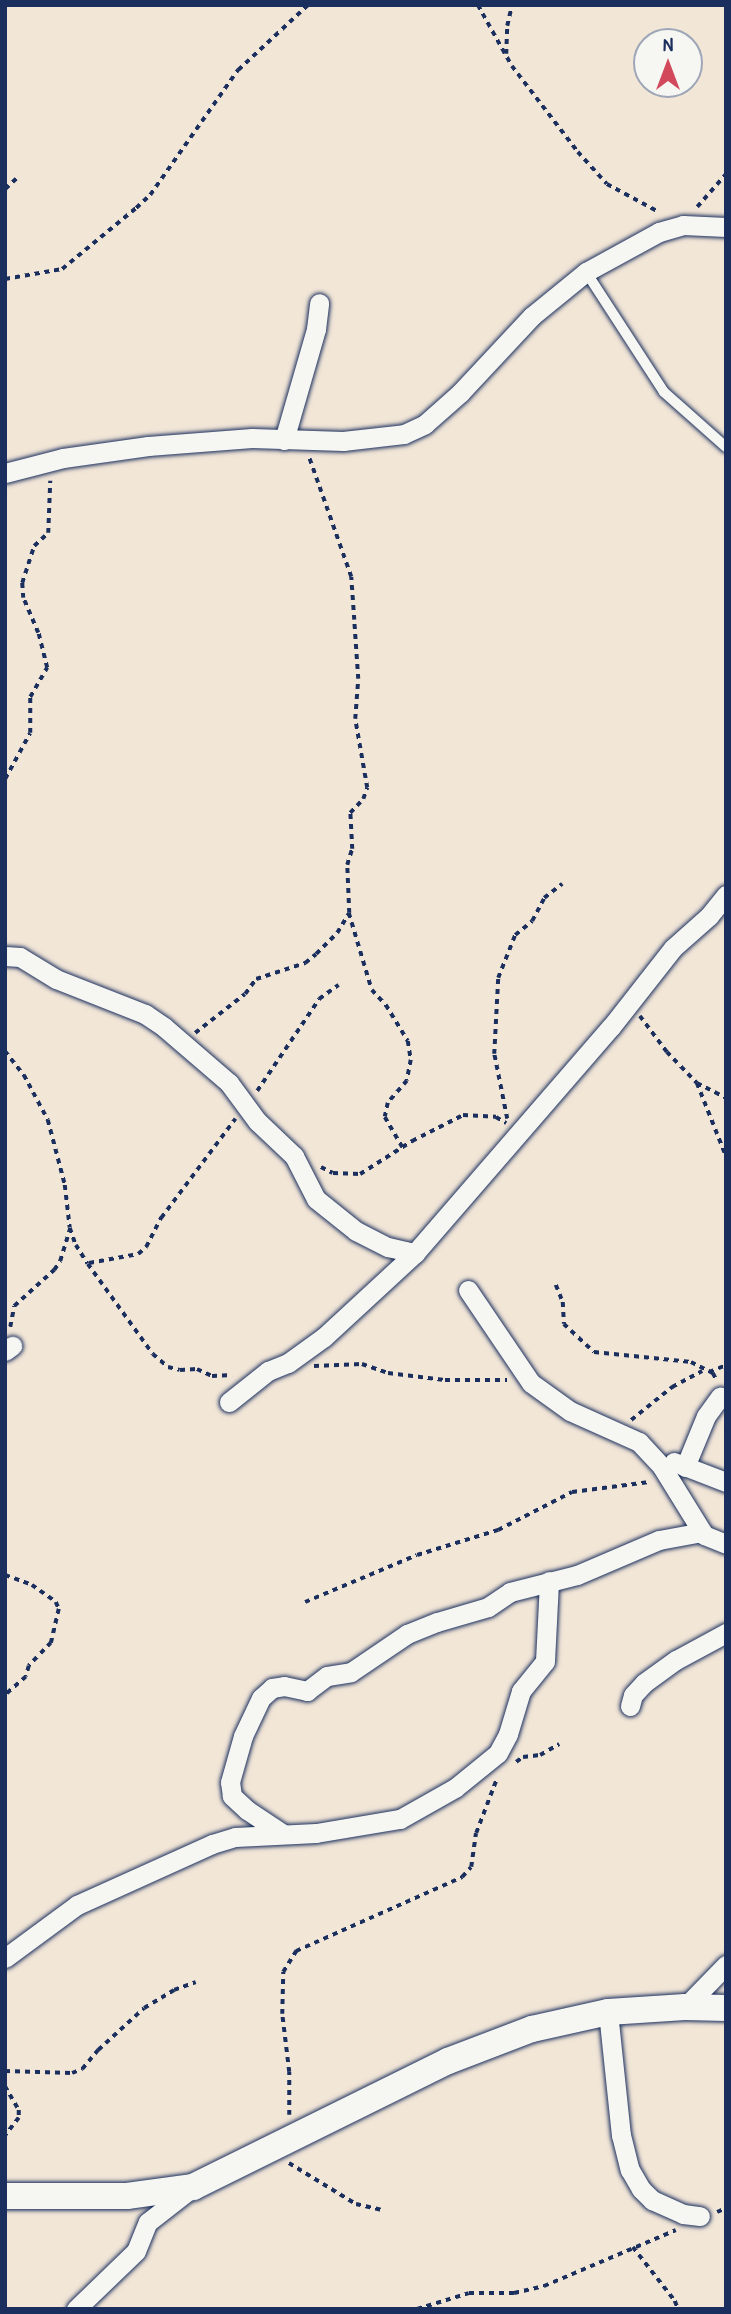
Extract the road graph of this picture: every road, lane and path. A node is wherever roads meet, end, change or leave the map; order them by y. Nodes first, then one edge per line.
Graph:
1 (308, 5) edge
2 (478, 5) edge
3 (512, 5) edge
4 (506, 57) junction
5 (726, 174) edge
6 (19, 176) dead end
7 (5, 189) edge
8 (683, 225) junction
9 (726, 227) edge
10 (586, 272) junction
11 (5, 279) edge
12 (319, 303) dead end
13 (293, 441) junction
14 (726, 447) edge
15 (63, 458) junction
16 (5, 473) edge
17 (5, 779) edge
18 (562, 884) dead end
19 (726, 895) edge
20 (349, 912) junction
21 (5, 956) edge
22 (338, 985) dead end
23 (631, 1003) junction
24 (182, 1042) junction
25 (5, 1051) edge
26 (697, 1083) junction
27 (726, 1098) edge
28 (245, 1106) junction
29 (510, 1131) junction
30 (403, 1148) junction
31 (726, 1156) edge
32 (298, 1163) junction
33 (70, 1228) junction
34 (415, 1253) junction
35 (88, 1264) junction
36 (556, 1285) dead end
37 (468, 1290) dead end
38 (9, 1348) edge
39 (288, 1363) junction
40 (726, 1365) edge
41 (702, 1370) junction
42 (268, 1371) junction
43 (709, 1372) junction
44 (531, 1383) junction
45 (720, 1397) joint
46 (229, 1402) dead end
47 (615, 1432) junction
48 (677, 1473) junction
49 (726, 1482) edge
50 (702, 1532) junction
51 (726, 1544) edge
52 (5, 1575) edge
53 (549, 1581) junction
54 (304, 1602) dead end
55 (726, 1633) edge
56 (5, 1696) edge
57 (630, 1706) dead end
58 (559, 1744) dead end
59 (510, 1766) dead end
60 (503, 1772) dead end
61 (282, 1834) junction
62 (5, 1958) edge
63 (726, 1965) edge
64 (196, 1982) dead end
65 (685, 2007) junction
66 (726, 2008) edge
67 (608, 2012) junction
68 (5, 2071) edge
69 (5, 2086) edge
70 (5, 2136) edge
71 (278, 2144) junction
72 (193, 2187) junction
73 (5, 2196) edge
74 (383, 2210) dead end
75 (700, 2216) joint
76 (633, 2247) junction
77 (76, 2309) edge
78 (417, 2309) edge
79 (677, 2309) edge

1 - 11 path
2 - 4 path
3 - 4 path
4 - 8 path
5 - 8 path
6 - 7 path
8 - 9 street
8 - 10 street
10 - 13 street
10 - 14 lane
12 - 13 street
13 - 15 street
13 - 20 path
15 - 16 street
15 - 17 path
18 - 29 path
19 - 23 street
20 - 24 path
20 - 30 path
21 - 24 street
22 - 28 path
23 - 26 path
23 - 29 street
24 - 28 street
25 - 33 path
26 - 27 path
26 - 31 path
28 - 32 street
28 - 35 path
29 - 30 path
29 - 34 street
30 - 32 path
32 - 34 street
33 - 35 path
33 - 38 path
34 - 39 street
35 - 42 path
36 - 41 path
37 - 44 street
39 - 42 street
39 - 44 path
40 - 43 path
41 - 43 path
41 - 47 path
42 - 46 street
43 - 45 path
44 - 47 street
45 - 48 street
47 - 48 street
48 - 49 street
48 - 50 street
48 - 54 path
50 - 51 street
50 - 53 street
52 - 56 path
53 - 61 street
53 - 61 street
55 - 57 street
58 - 59 path
60 - 71 path
61 - 62 street
63 - 65 street
64 - 68 path
65 - 66 street
65 - 67 street
67 - 71 street
67 - 75 street
69 - 70 path
71 - 72 street
71 - 74 path
72 - 73 street
72 - 77 street
75 - 76 path
76 - 78 path
76 - 79 path

